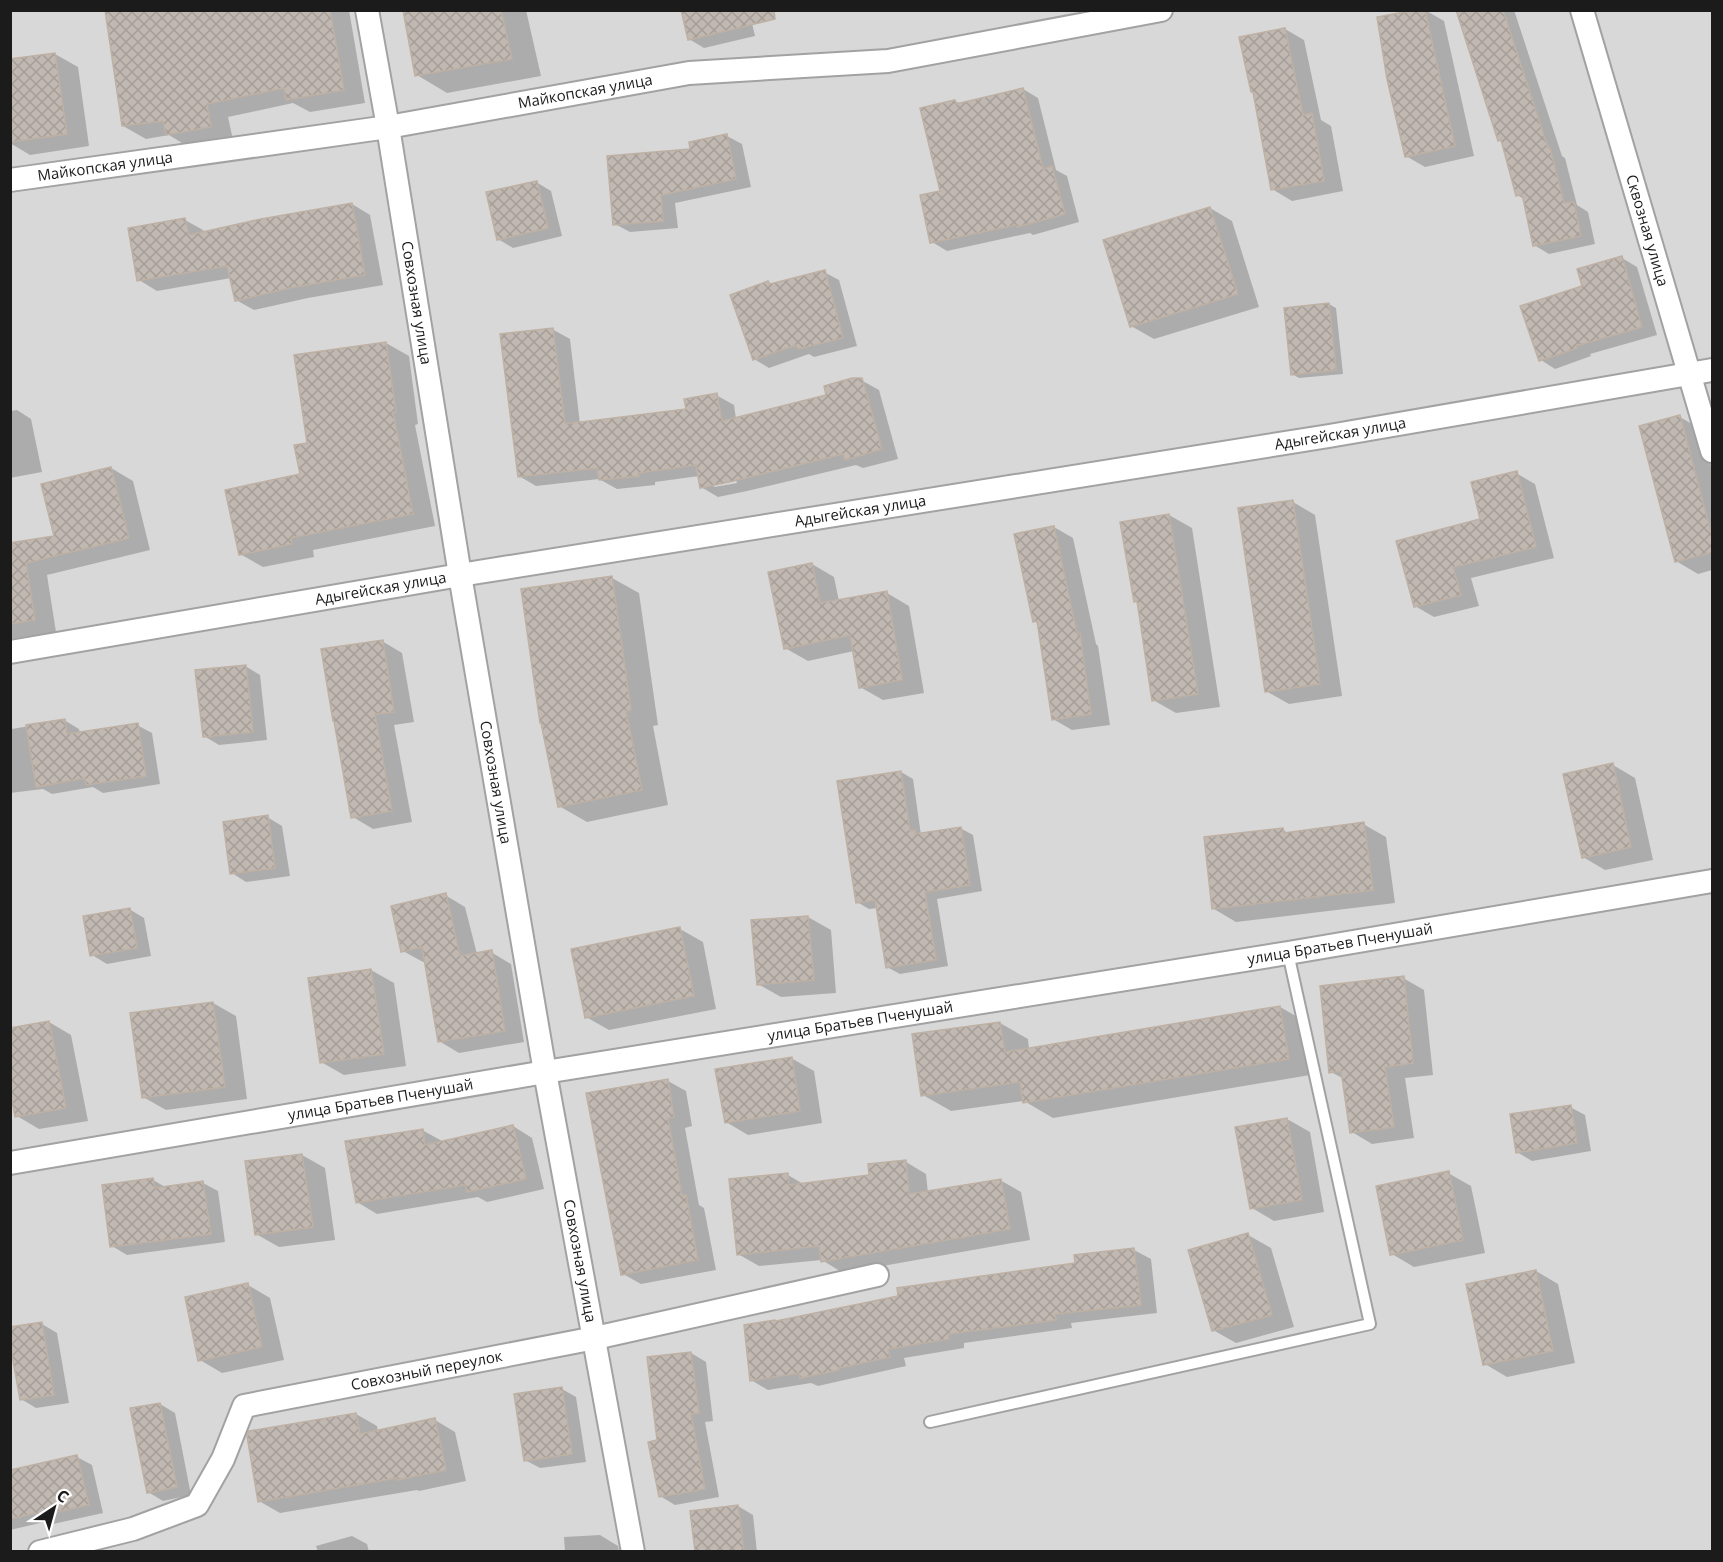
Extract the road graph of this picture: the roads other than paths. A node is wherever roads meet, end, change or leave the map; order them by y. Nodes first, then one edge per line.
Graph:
1 (367, 10) edge
2 (1161, 10) edge
3 (1582, 10) edge
4 (388, 127) junction
5 (10, 180) edge
6 (1702, 372) edge
7 (1713, 451) edge
8 (460, 575) junction
9 (10, 652) edge
10 (1713, 881) edge
11 (1288, 953) junction
12 (545, 1072) junction
13 (10, 1163) edge
14 (877, 1275) dead end
15 (595, 1338) junction
16 (930, 1422) dead end
17 (40, 1551) edge
18 (633, 1551) edge

1 - 4 street, Совхозная улица
2 - 4 street, Майкопская улица
3 - 6 street, Сквозная улица
4 - 5 street, Майкопская улица
4 - 8 street, Совхозная улица
6 - 7 street, Сквозная улица
6 - 8 street, Адыгейская улица
8 - 9 street, Адыгейская улица
8 - 12 street, Совхозная улица
10 - 11 street, улица Братьев Пченушай
11 - 12 street, улица Братьев Пченушай
11 - 16 lane
12 - 13 street, улица Братьев Пченушай
12 - 15 street, Совхозная улица
14 - 15 street, Совхозный переулок
15 - 17 street, Совхозный переулок
15 - 18 street, Совхозная улица

